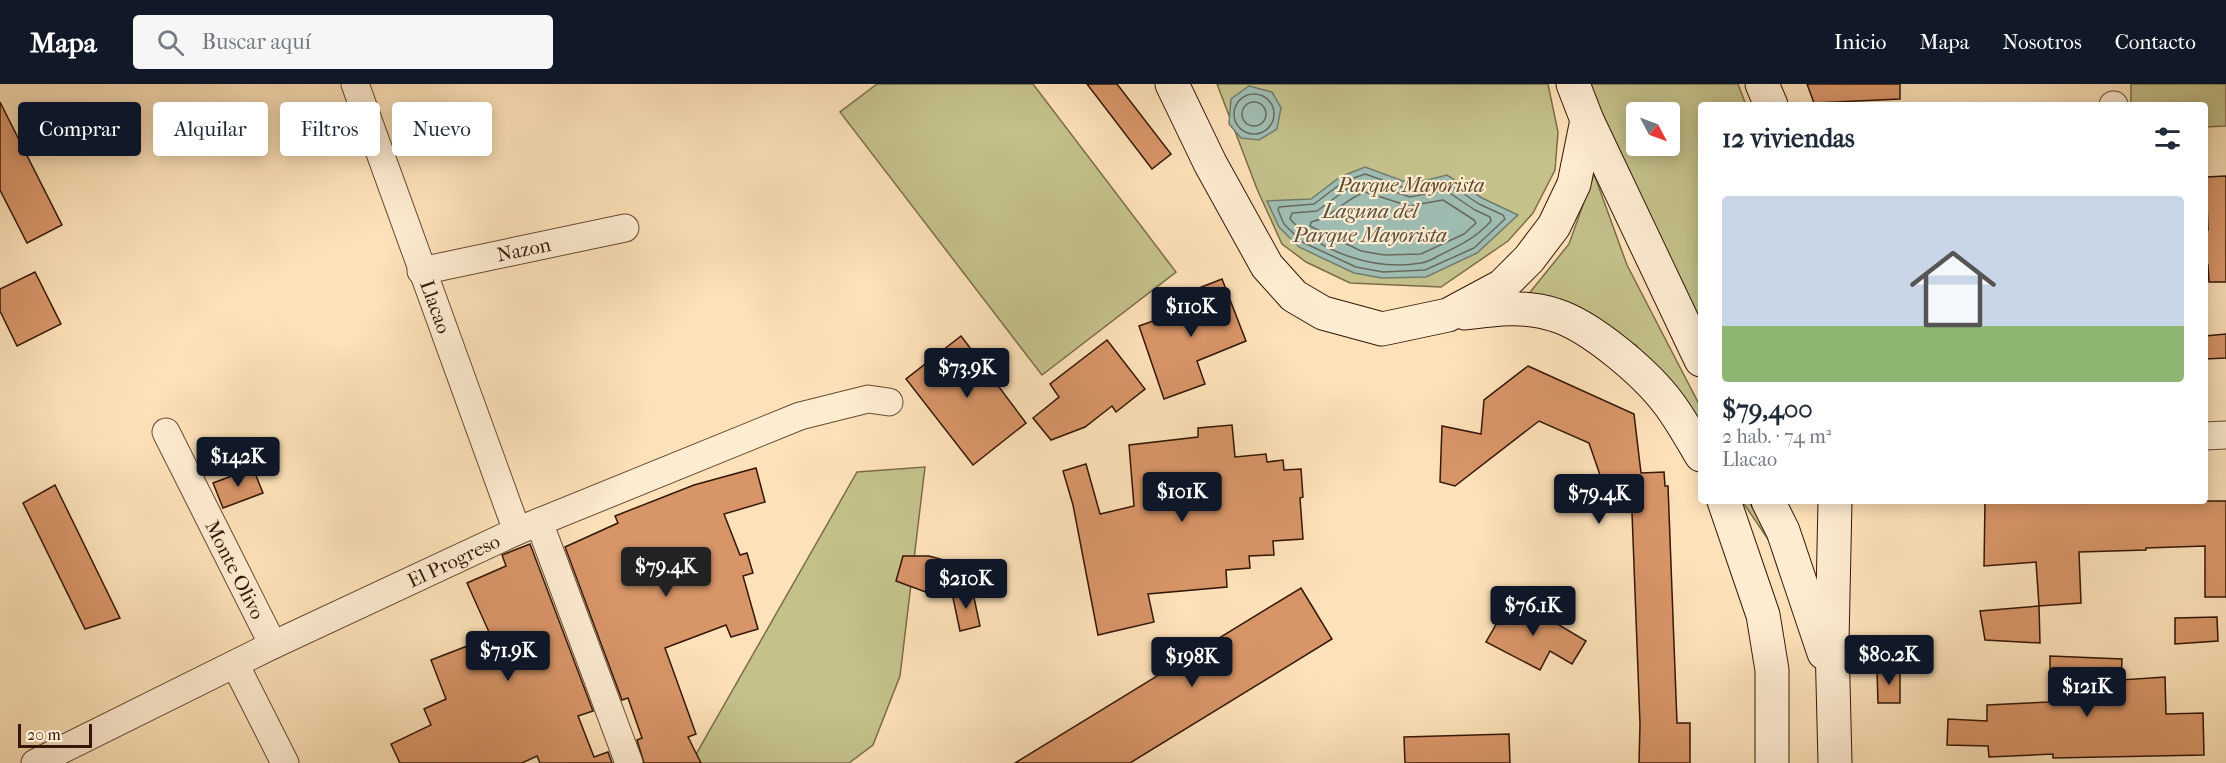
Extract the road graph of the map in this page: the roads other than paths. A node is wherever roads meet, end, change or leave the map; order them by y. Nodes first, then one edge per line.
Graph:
1 (355, 84) edge
2 (1172, 84) edge
3 (1573, 84) edge
4 (1762, 84) edge
5 (1770, 102) edge
6 (1587, 120) junction
7 (625, 228) dead end
8 (421, 271) junction
9 (1448, 315) junction
10 (1698, 354) edge
11 (888, 402) dead end
12 (166, 432) dead end
13 (2226, 435) edge
14 (2208, 436) edge
15 (1698, 449) edge
16 (1725, 504) edge
17 (1770, 504) edge
18 (1835, 504) edge
19 (528, 527) junction
20 (273, 645) junction
21 (235, 664) junction
22 (1833, 680) junction
23 (37, 763) edge
24 (285, 763) edge
25 (629, 763) edge
26 (1772, 763) edge
27 (1835, 763) edge

1 - 8 street, Llacao
2 - 9 main road
3 - 6 main road
4 - 5 main road
6 - 9 main road
6 - 10 main road
7 - 8 street, Nazon
8 - 19 street, Llacao
9 - 15 main road
11 - 19 street, El Progreso
12 - 20 street, Monte Olivo
13 - 14 street
16 - 26 main road
17 - 22 main road
18 - 22 main road
19 - 20 street, El Progreso
19 - 25 street, Llacao
20 - 21 street, El Progreso
21 - 23 street, El Progreso
21 - 24 street
22 - 27 main road

